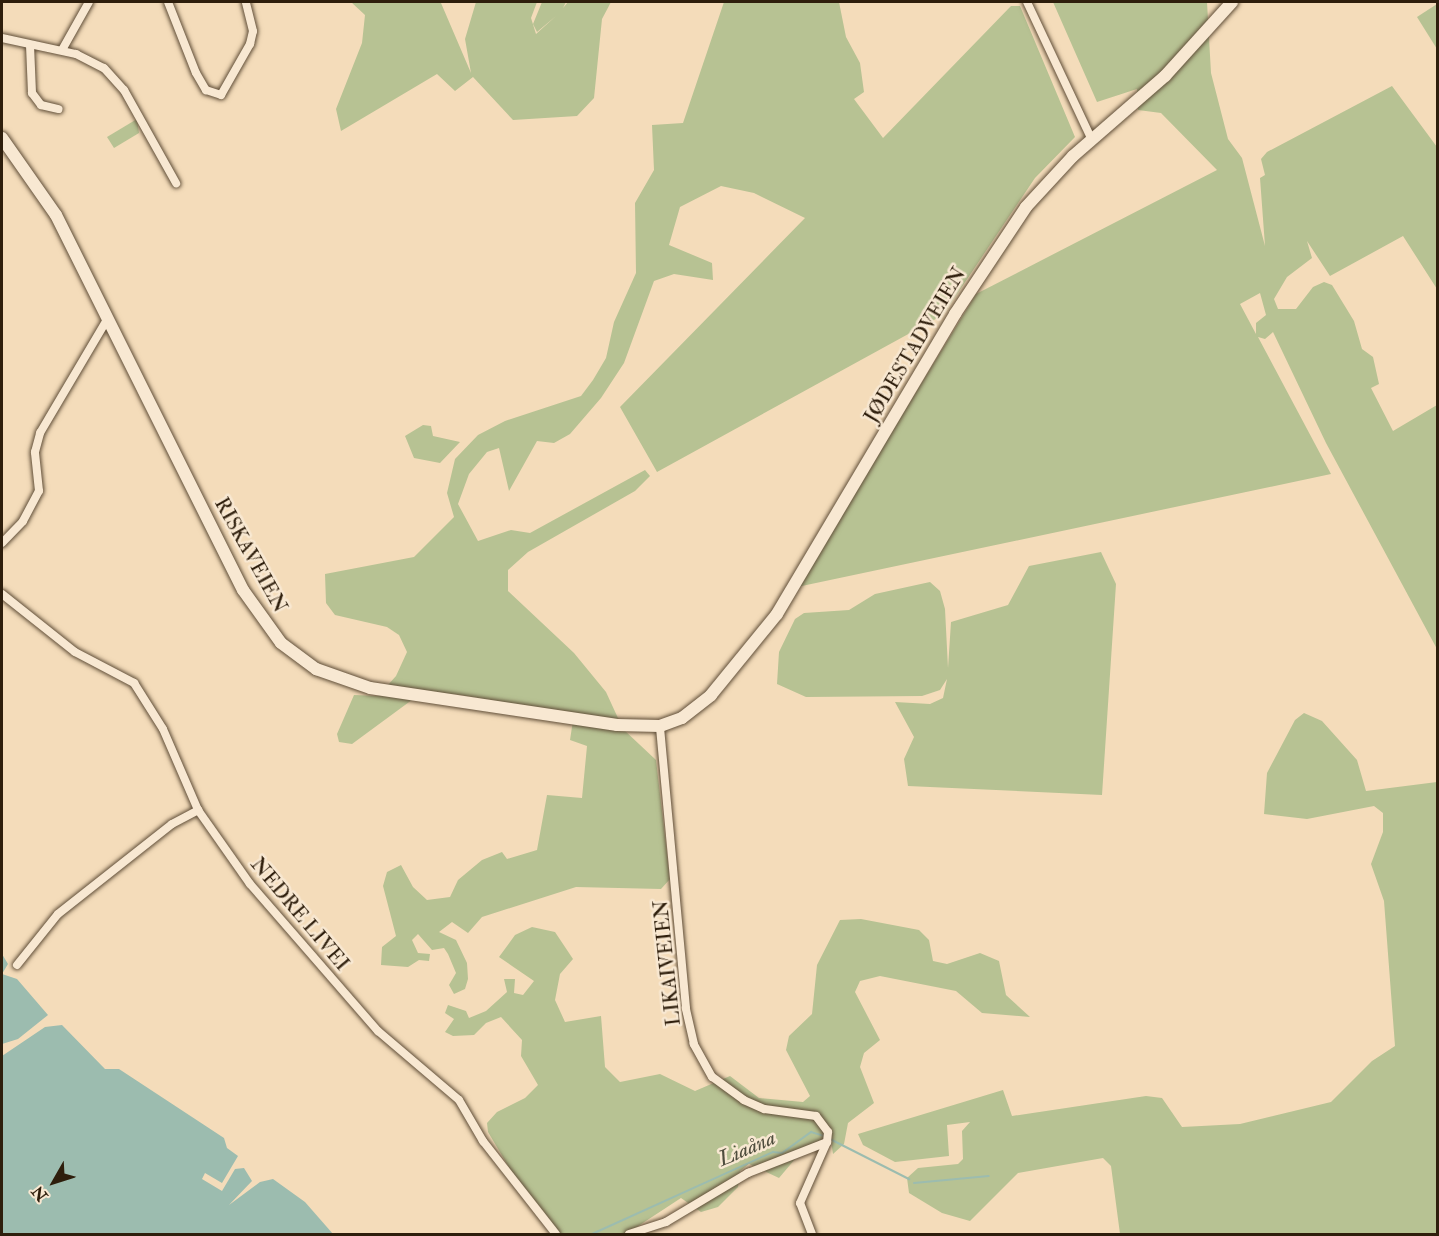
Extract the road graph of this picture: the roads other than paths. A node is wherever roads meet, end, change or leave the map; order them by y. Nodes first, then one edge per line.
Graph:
1 (89, 2) edge
2 (168, 2) edge
3 (246, 2) edge
4 (1027, 2) edge
5 (1232, 2) edge
6 (2, 38) edge
7 (30, 45) junction
8 (62, 51) junction
9 (59, 109) dead end
10 (2, 138) edge
11 (1092, 140) junction
12 (176, 183) dead end
13 (108, 318) junction
14 (2, 543) edge
15 (2, 594) edge
16 (660, 726) junction
17 (198, 810) junction
18 (17, 965) dead end
19 (827, 1142) junction
20 (556, 1234) edge
21 (629, 1234) edge
22 (812, 1234) edge

1 - 8 street
2 - 3 street
4 - 11 street
5 - 11 main road, JØDESTADVEIEN
6 - 7 street
7 - 8 street
7 - 9 street
8 - 12 street
10 - 13 main road, RISKAVEIEN
11 - 16 main road, JØDESTADVEIEN
13 - 14 street
13 - 16 main road, RISKAVEIEN
15 - 17 street, NEDRE LIVEI
16 - 19 street, LIKAIVEIEN
17 - 18 street
17 - 20 street, NEDRE LIVEI
19 - 21 street
19 - 22 street

